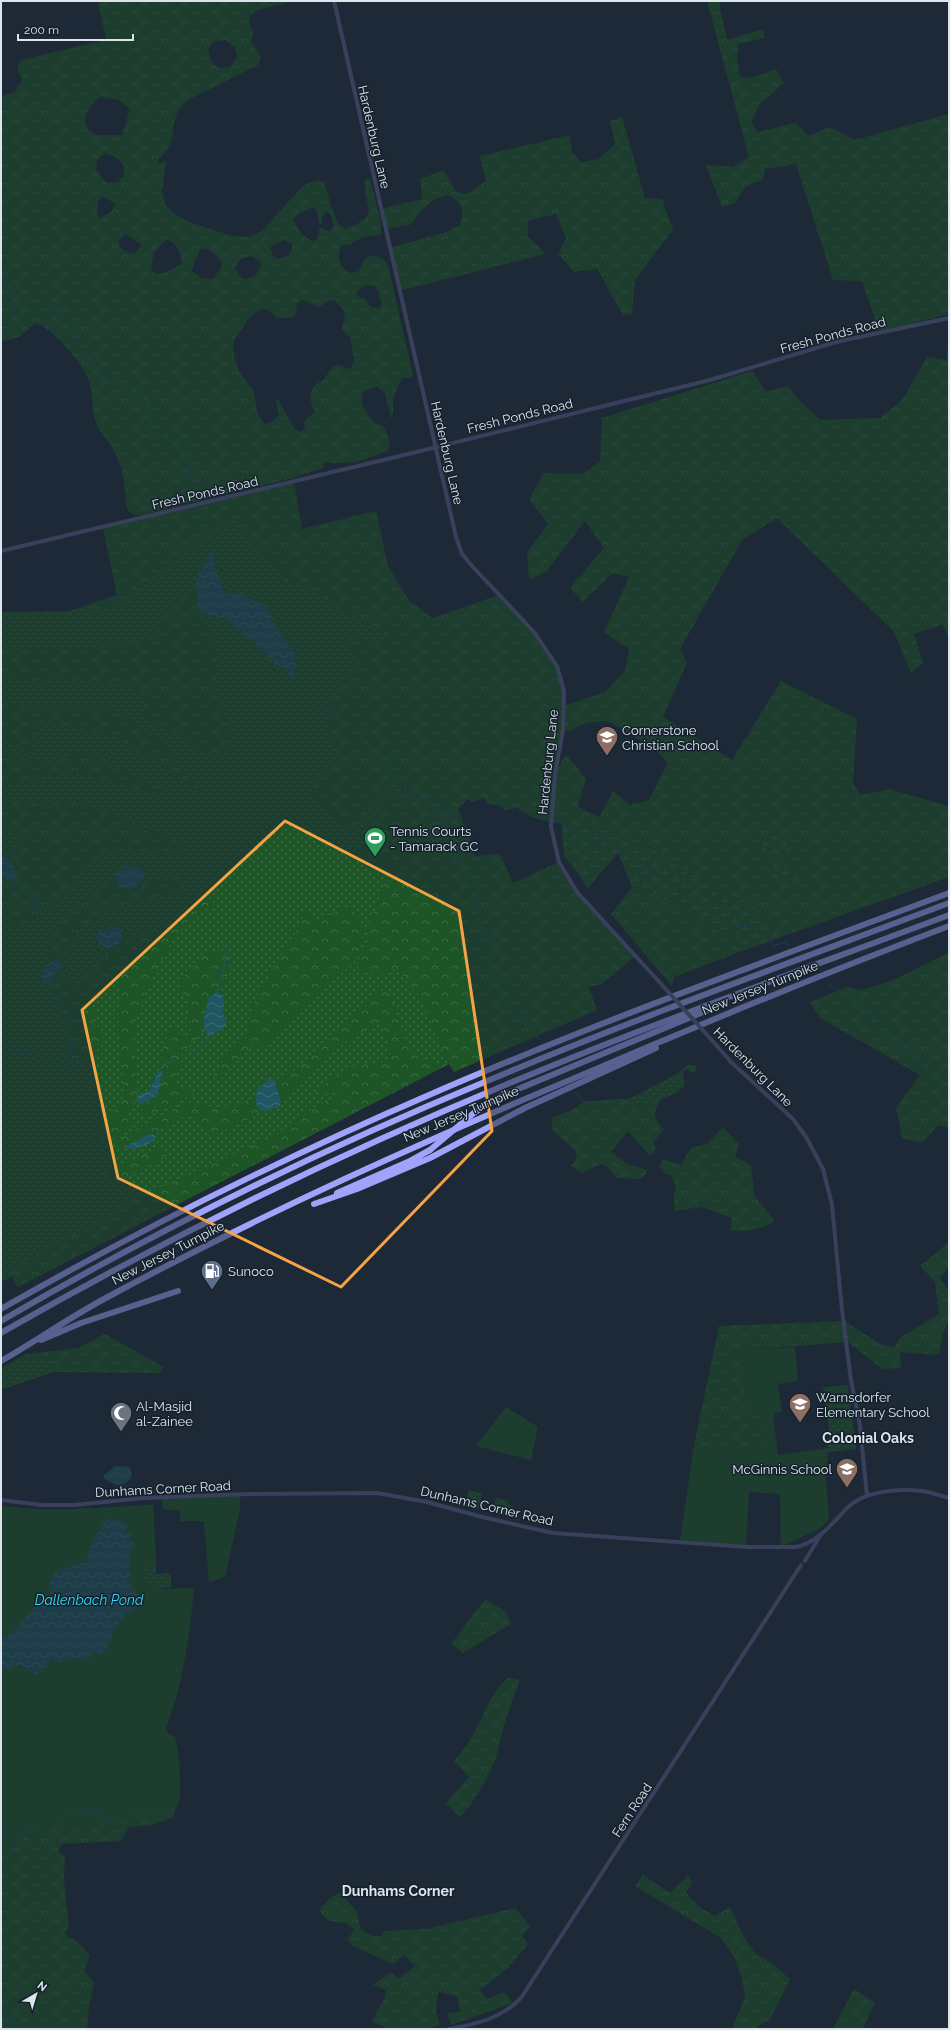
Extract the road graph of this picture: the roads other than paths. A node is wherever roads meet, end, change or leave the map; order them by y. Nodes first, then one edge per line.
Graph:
1 (334, 1) edge
2 (949, 318) edge
3 (435, 448) junction
4 (1, 551) edge
5 (949, 893) edge
6 (949, 903) edge
7 (949, 915) edge
8 (949, 926) edge
9 (768, 983) junction
10 (773, 994) junction
11 (178, 1291) dead end
12 (1, 1309) edge
13 (1, 1321) edge
14 (1, 1333) edge
15 (30, 1344) junction
16 (1, 1361) edge
17 (867, 1496) junction
18 (949, 1498) edge
19 (1, 1500) edge
20 (821, 1534) junction
21 (805, 1561) dead end
22 (801, 1565) dead end
23 (449, 2029) edge

1 - 3 street, Hardenburg Lane
2 - 3 street, Fresh Ponds Road
3 - 4 street, Fresh Ponds Road
3 - 17 street, Hardenburg Lane, bridge
5 - 12 highway, New Jersey Turnpike
6 - 13 highway, New Jersey Turnpike
7 - 9 highway, New Jersey Turnpike
8 - 10 highway, New Jersey Turnpike
9 - 10 highway, bridge
9 - 14 highway, New Jersey Turnpike
10 - 15 highway, New Jersey Turnpike
11 - 15 highway
15 - 16 highway, New Jersey Turnpike
17 - 18 street, Dunhams Corner Road
17 - 20 street, Dunhams Corner Road
19 - 20 street, Dunhams Corner Road
20 - 21 street
22 - 23 street, Fern Road

